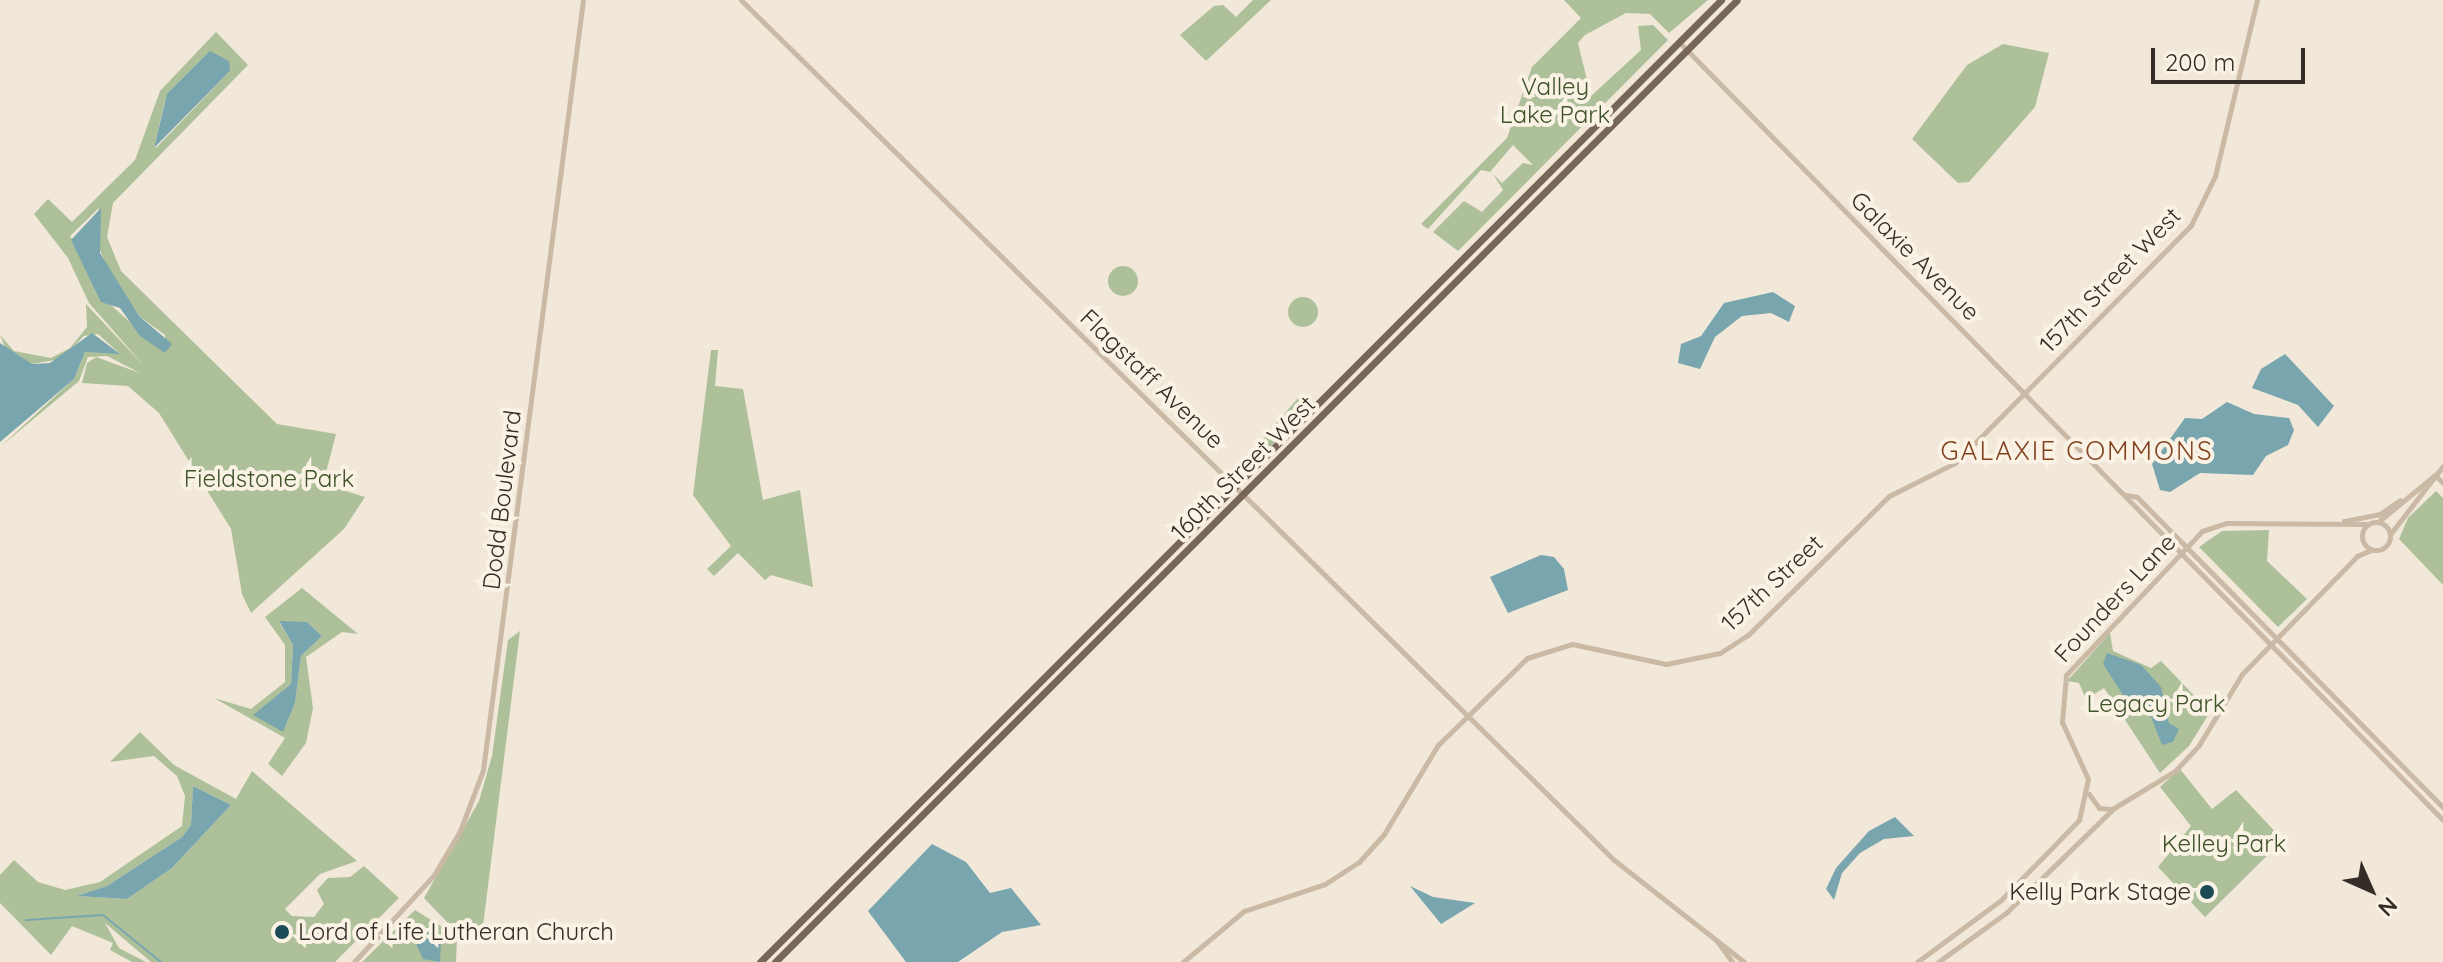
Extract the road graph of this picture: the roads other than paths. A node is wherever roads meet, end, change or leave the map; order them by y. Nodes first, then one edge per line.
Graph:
1 (583, 0) edge
2 (741, 0) edge
3 (1721, 0) edge
4 (1737, 0) edge
5 (2257, 0) edge
6 (1679, 42) junction
7 (1686, 50) junction
8 (2025, 393) junction
9 (2443, 466) edge
10 (2435, 475) junction
11 (2443, 483) edge
12 (1237, 487) junction
13 (2126, 495) junction
14 (1244, 496) junction
15 (2405, 497) junction
16 (2375, 522) junction
17 (2334, 523) junction
18 (2368, 524) junction
19 (2390, 534) junction
20 (2187, 547) junction
21 (2371, 550) junction
22 (2179, 556) junction
23 (2277, 639) junction
24 (2269, 647) junction
25 (1469, 713) junction
26 (2088, 793) junction
27 (2443, 807) edge
28 (2114, 808) junction
29 (2443, 820) edge
30 (1717, 940) junction
31 (354, 962) edge
32 (760, 962) edge
33 (775, 962) edge
34 (1183, 962) edge
35 (1732, 962) edge
36 (1744, 962) edge
37 (1917, 962) edge
38 (1938, 962) edge

1 - 31 street, Dodd Boulevard
2 - 12 street, Flagstaff Avenue
3 - 6 main road, 160th Street West
4 - 7 main road, 160th Street West
5 - 8 street, 157th Street West
6 - 7 street, Galaxie Avenue
6 - 12 main road, 160th Street West
7 - 8 street, Galaxie Avenue
7 - 14 main road, 160th Street West
8 - 13 street, Galaxie Avenue
8 - 25 street, 157th Street
9 - 10 street
10 - 11 street
10 - 15 street
10 - 19 street
12 - 14 street, Flagstaff Avenue
12 - 32 main road, 160th Street West
13 - 20 street, Galaxie Avenue
13 - 22 street, Galaxie Avenue
14 - 25 street, Flagstaff Avenue
14 - 33 main road, 160th Street West
15 - 16 street
15 - 17 street, Founders Lane
16 - 18 street
16 - 19 street
17 - 18 street, Founders Lane
17 - 20 street, Founders Lane
18 - 21 street
19 - 21 street
20 - 22 street, Founders Lane
20 - 23 street, Galaxie Avenue
21 - 23 street
22 - 24 street, Galaxie Avenue
22 - 26 street, Founders Lane
23 - 24 street
23 - 27 street, Galaxie Avenue
24 - 28 street
24 - 29 street, Galaxie Avenue
25 - 30 street, Flagstaff Avenue
25 - 34 street
26 - 28 street
26 - 37 street
28 - 38 street
30 - 35 street, Flagstaff Avenue
30 - 36 street, Flagstaff Avenue

